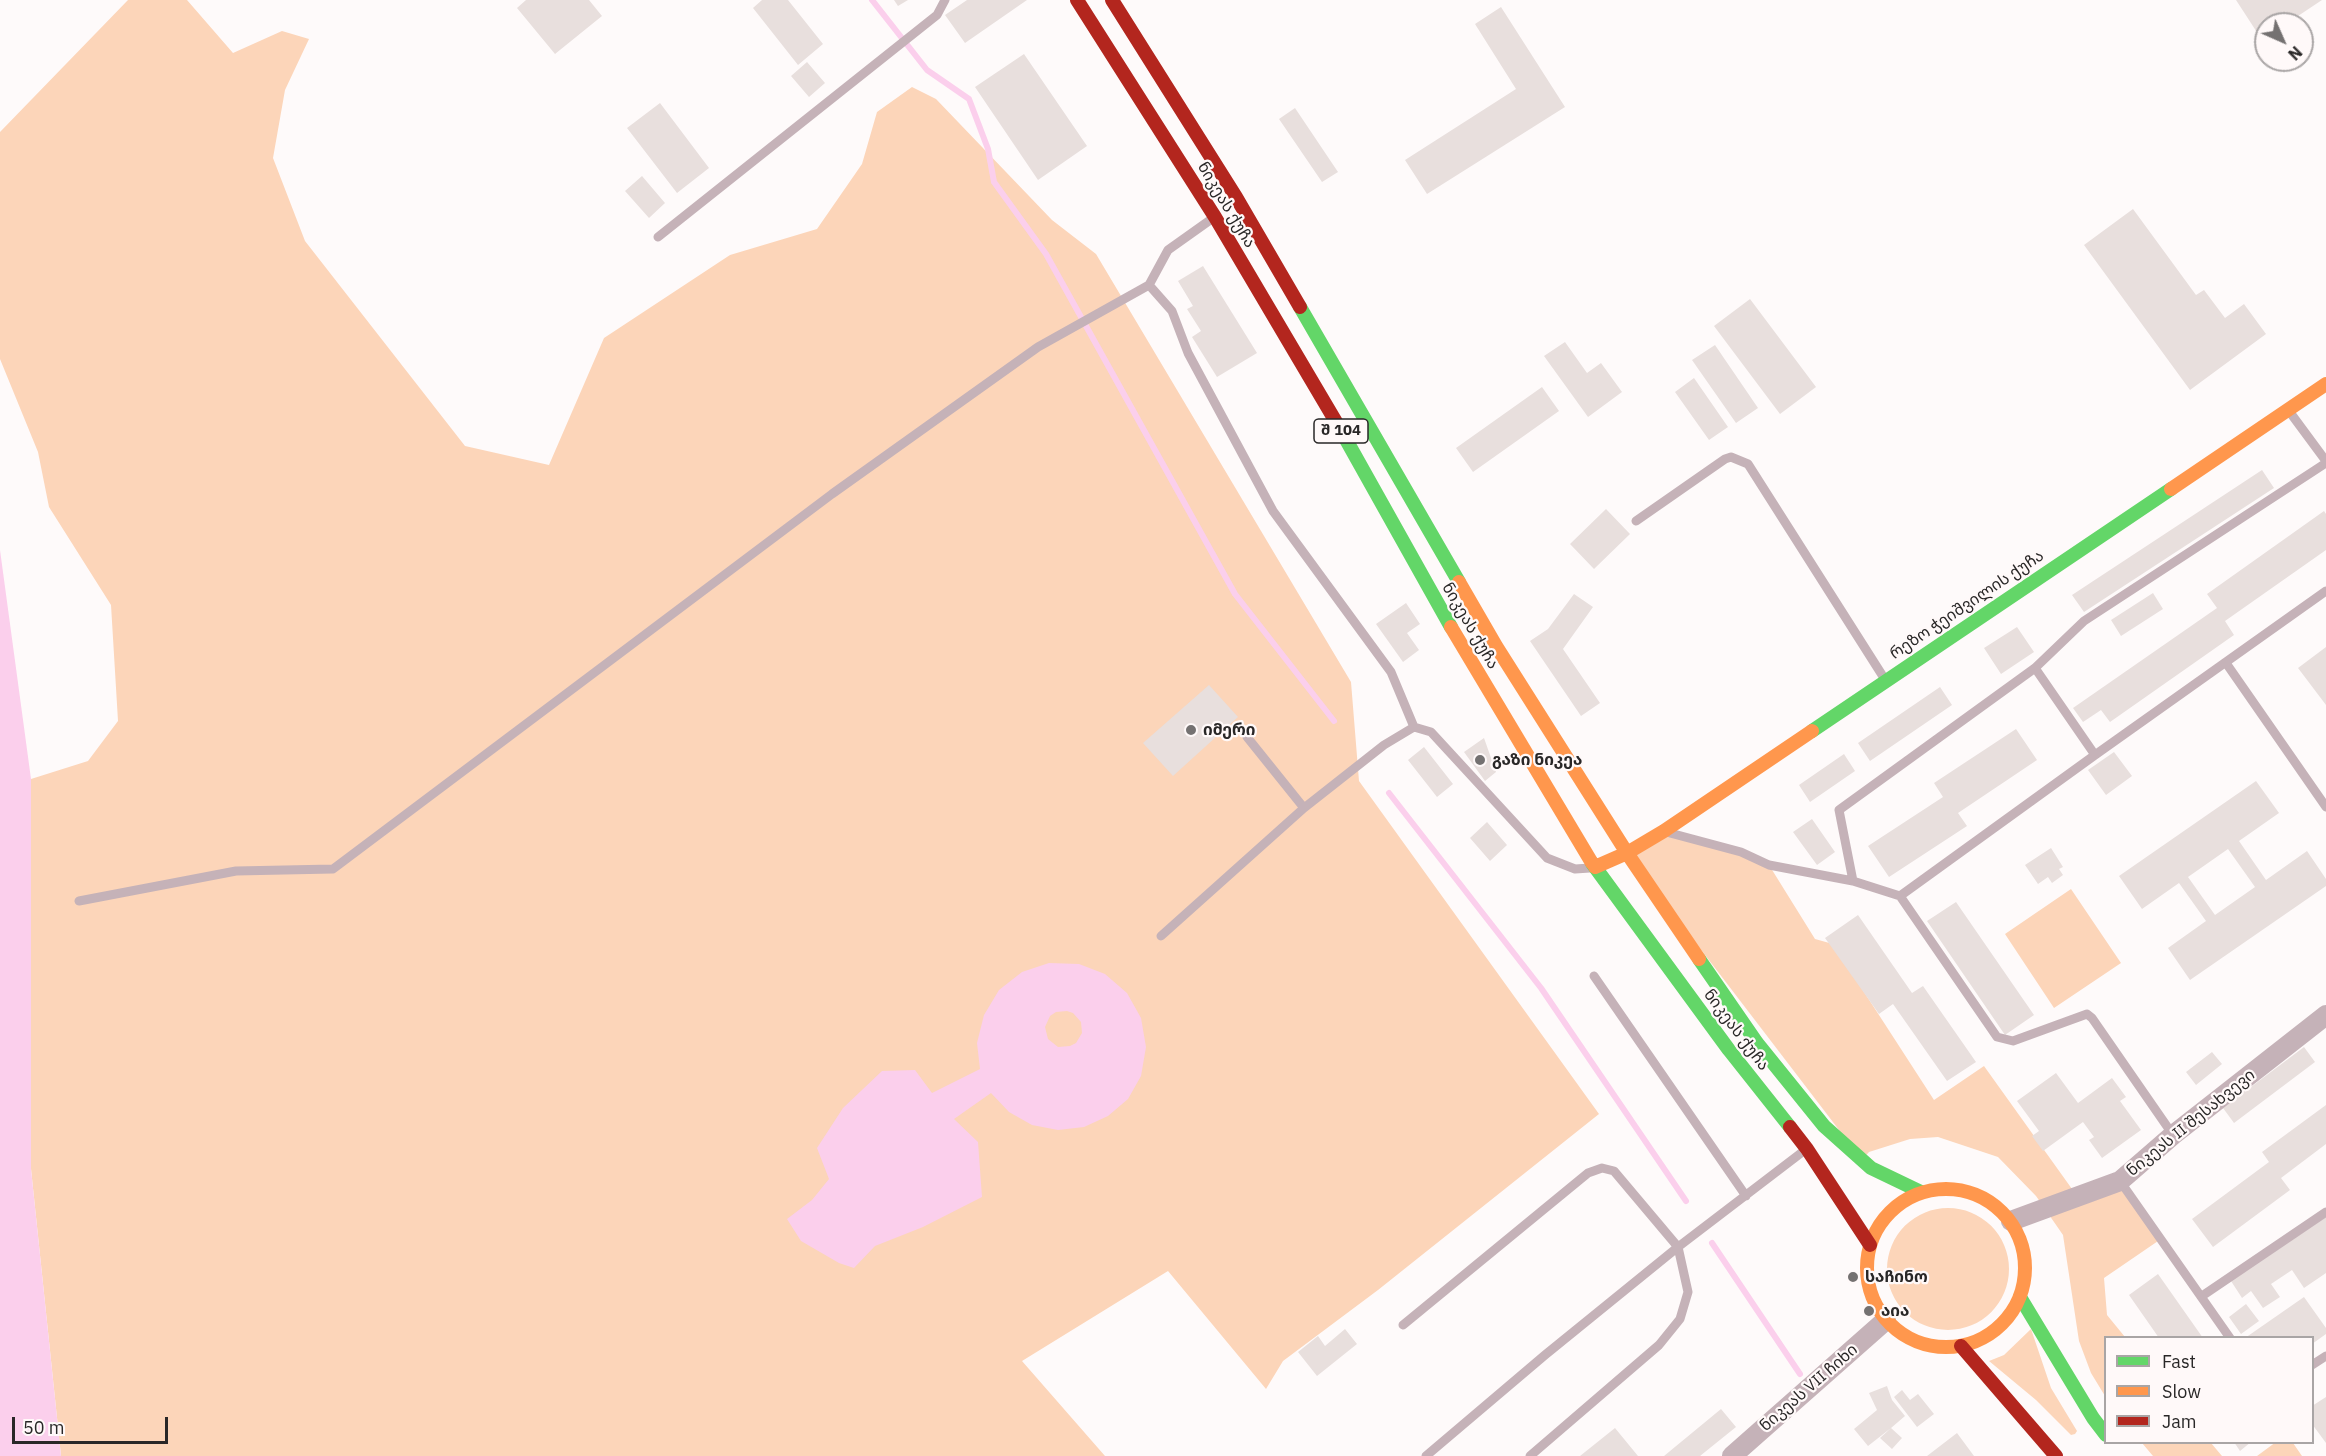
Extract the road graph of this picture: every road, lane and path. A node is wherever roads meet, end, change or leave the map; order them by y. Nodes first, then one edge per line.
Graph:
1 (945, 0) edge
2 (1077, 0) edge
3 (1112, 0) edge
4 (1215, 217) junction
5 (658, 237) dead end
6 (1149, 285) junction
7 (2326, 384) edge
8 (2288, 409) junction
9 (2326, 462) edge
10 (1636, 521) dead end
11 (2326, 592) edge
12 (2226, 663) junction
13 (2035, 668) junction
14 (1885, 681) junction
15 (1414, 728) junction
16 (1247, 737) dead end
17 (2095, 755) junction
18 (2326, 807) edge
19 (1304, 808) junction
20 (1664, 831) junction
21 (1627, 853) junction
22 (1595, 867) junction
23 (1854, 881) junction
24 (1900, 896) junction
25 (79, 901) dead end
26 (1161, 936) dead end
27 (1594, 976) dead end
28 (2324, 1021) edge
29 (2173, 1135) junction
30 (1807, 1149) junction
31 (2120, 1181) junction
32 (1921, 1192) junction
33 (1746, 1196) junction
34 (2326, 1212) edge
35 (2011, 1221) junction
36 (1870, 1245) junction
37 (1678, 1247) junction
38 (2202, 1296) junction
39 (2020, 1297) junction
40 (1886, 1320) junction
41 (1403, 1325) dead end
42 (2229, 1336) edge
43 (1961, 1346) junction
44 (2104, 1433) edge
45 (1426, 1456) edge
46 (1530, 1456) edge
47 (1732, 1456) edge
48 (2056, 1456) edge

1 - 5 lane
2 - 4 main road, ნიკეას ქუჩა / შ 104
3 - 21 main road, ნიკეას ქუჩა / შ 104
4 - 6 lane
4 - 22 main road, ნიკეას ქუჩა / შ 104
6 - 15 lane
6 - 25 lane
7 - 8 main road, რეზო ჭეიშვილის ქუჩა
8 - 9 lane
8 - 14 main road, რეზო ჭეიშვილის ქუჩა
9 - 13 lane
10 - 14 lane
11 - 12 lane
12 - 17 lane
12 - 18 lane
13 - 17 lane
13 - 23 lane
14 - 20 main road, რეზო ჭეიშვილის ქუჩა
15 - 19 lane
15 - 22 lane
16 - 19 lane
17 - 24 lane
19 - 26 lane
20 - 21 main road, რეზო ჭეიშვილის ქუჩა
20 - 23 lane
21 - 22 main road, რეზო ჭეიშვილის ქუჩა
21 - 32 main road, ნიკეას ქუჩა
22 - 30 main road, ნიკეას ქუჩა
23 - 24 lane
24 - 29 lane
27 - 33 lane
28 - 29 street, ნიკეას II შესახვევი
29 - 31 street, ნიკეას II შესახვევი
30 - 33 lane
30 - 36 main road, ნიკეას ქუჩა
31 - 35 street, ნიკეას II შესახვევი
31 - 38 lane
32 - 35 main road
32 - 36 main road
33 - 37 lane
34 - 38 lane
35 - 39 main road
36 - 40 main road
37 - 41 lane
37 - 45 lane
37 - 46 lane
38 - 42 lane
39 - 43 main road
39 - 44 main road
40 - 43 main road
40 - 47 street, ნიკეას VII ჩიხი
43 - 48 main road

